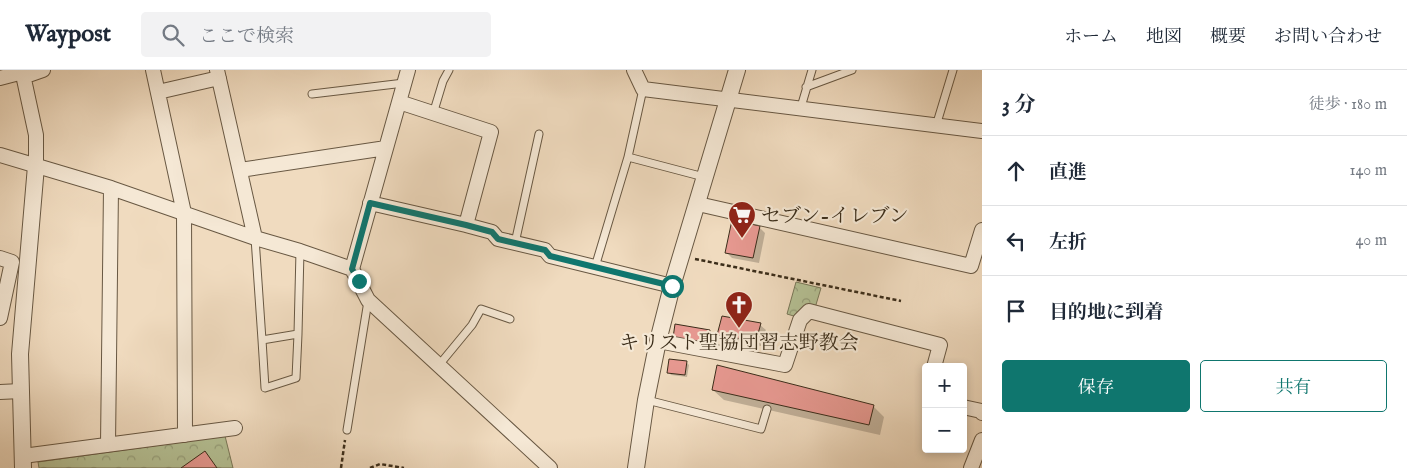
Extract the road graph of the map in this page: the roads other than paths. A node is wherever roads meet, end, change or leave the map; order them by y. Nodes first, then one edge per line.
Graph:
1 (43, 70) edge
2 (153, 70) edge
3 (449, 70) edge
4 (634, 70) edge
5 (737, 70) edge
6 (812, 70) edge
7 (852, 70) edge
8 (953, 70) edge
9 (23, 73) edge
10 (218, 74) edge
11 (406, 77) edge
12 (0, 78) edge
13 (806, 87) junction
14 (643, 89) junction
15 (158, 92) junction
16 (312, 94) dead end
17 (729, 98) junction
18 (399, 102) junction
19 (801, 107) junction
20 (433, 114) junction
21 (936, 126) junction
22 (982, 131) edge
23 (539, 134) dead end
24 (386, 148) junction
25 (0, 155) edge
26 (628, 157) junction
27 (36, 166) junction
28 (240, 170) junction
29 (705, 177) junction
30 (111, 188) junction
31 (370, 203) junction
32 (698, 204) junction
33 (184, 213) junction
34 (466, 225) junction
35 (982, 230) edge
36 (255, 238) junction
37 (515, 243) junction
38 (300, 251) junction
39 (0, 258) edge
40 (595, 267) junction
41 (352, 269) junction
42 (672, 286) junction
43 (368, 300) junction
44 (0, 318) edge
45 (510, 319) dead end
46 (298, 334) junction
47 (262, 340) junction
48 (658, 341) junction
49 (935, 363) edge
50 (439, 365) junction
51 (21, 391) junction
52 (0, 392) edge
53 (646, 400) junction
54 (967, 408) edge
55 (767, 409) dead end
56 (982, 413) edge
57 (235, 428) dead end
58 (347, 430) road end
59 (185, 435) junction
60 (982, 440) edge
61 (108, 445) junction
62 (23, 462) edge
63 (550, 468) edge
64 (636, 468) edge
65 (971, 468) edge

1 - 9 street
2 - 15 street
3 - 20 lane
4 - 14 street
5 - 17 street
6 - 13 lane
7 - 13 lane
8 - 21 lane
9 - 12 street
9 - 27 street
10 - 15 street
10 - 28 street
11 - 16 lane
11 - 18 street
13 - 19 lane
14 - 17 street
14 - 26 lane
15 - 33 street
17 - 19 street
17 - 29 street
18 - 20 street
18 - 24 street
19 - 21 street
20 - 34 street
21 - 22 street
23 - 37 lane
24 - 28 street
24 - 31 street
25 - 27 street
26 - 29 lane
26 - 40 lane
27 - 30 street
27 - 51 street
28 - 36 street
29 - 32 street
30 - 33 street
30 - 61 street
31 - 34 street
31 - 41 street
32 - 35 street
32 - 42 street
33 - 36 street
33 - 59 street
34 - 37 street
36 - 38 street
36 - 47 lane
37 - 40 street
38 - 41 street
38 - 46 lane
39 - 44 street
40 - 42 street
41 - 43 street
42 - 48 street
43 - 50 street
43 - 58 lane
45 - 50 lane
46 - 47 lane
46 - 47 lane
48 - 49 street
48 - 53 street
50 - 63 street
51 - 52 street
51 - 62 street
53 - 55 lane
53 - 64 street
54 - 56 street
57 - 59 street
59 - 61 street
60 - 65 street
61 - 62 street

